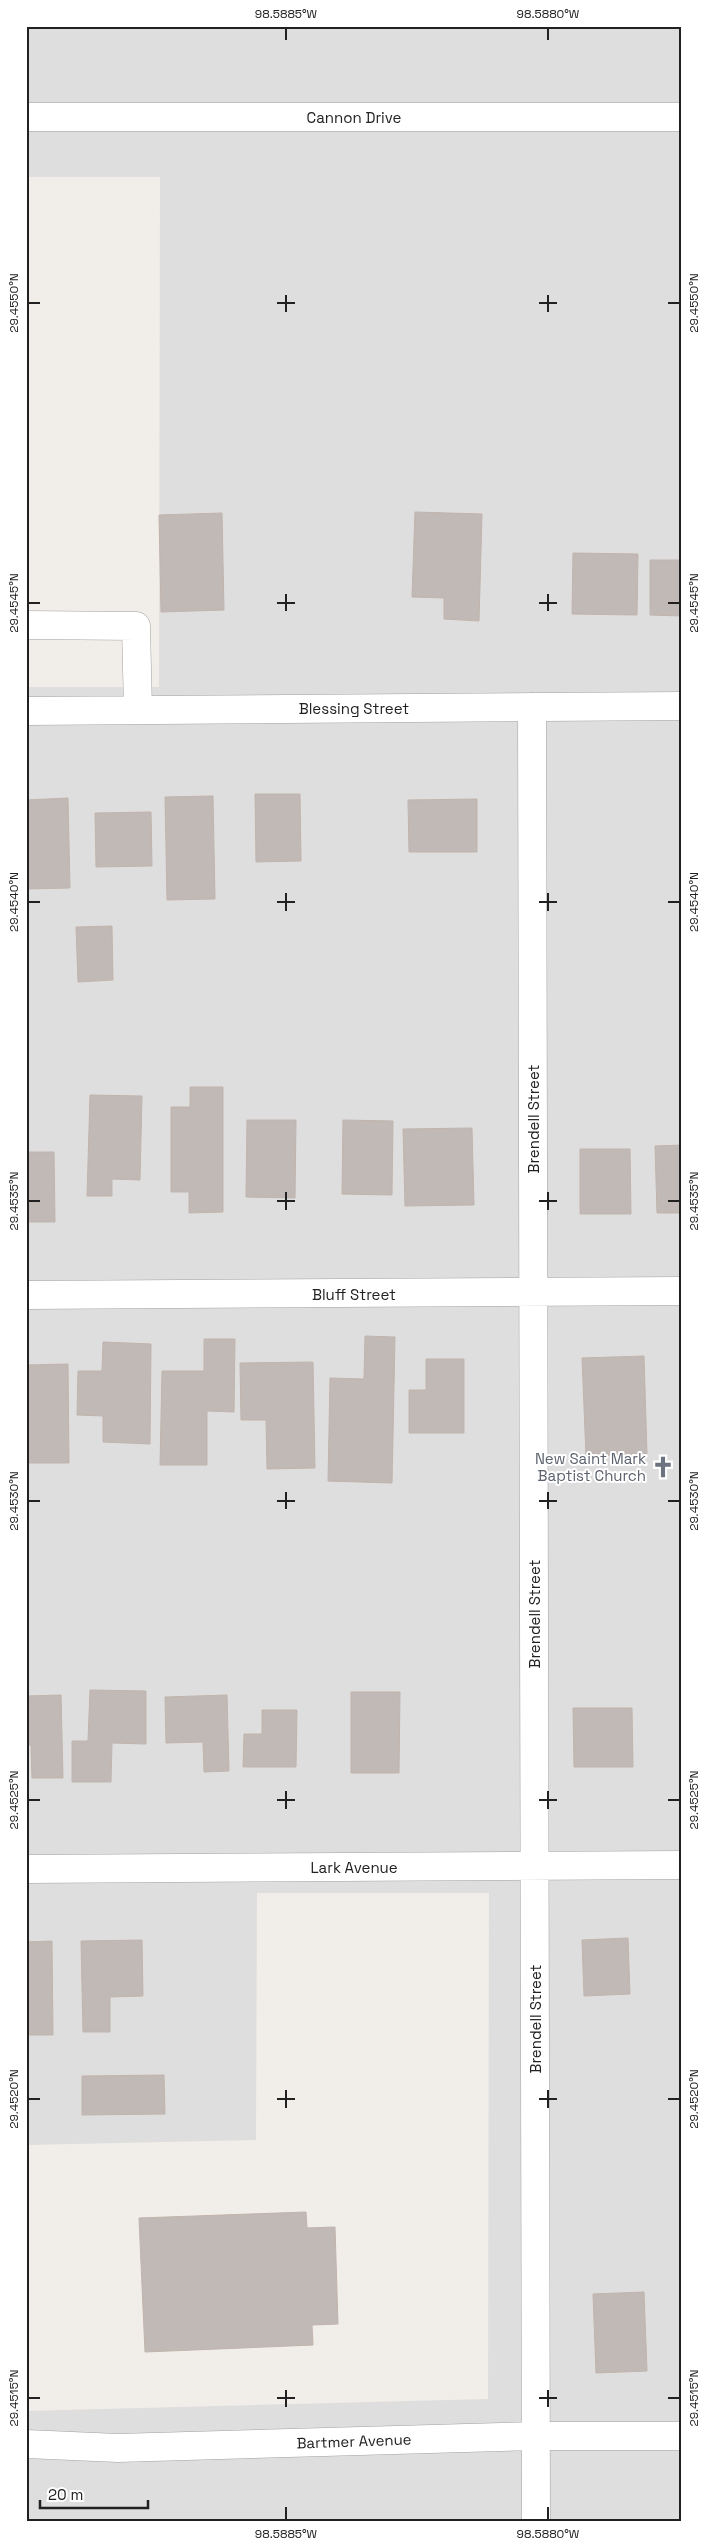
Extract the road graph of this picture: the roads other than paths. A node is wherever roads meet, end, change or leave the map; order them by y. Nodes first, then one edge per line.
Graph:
1 (26, 117) edge
2 (682, 117) edge
3 (26, 625) edge
4 (682, 706) edge
5 (532, 707) junction
6 (26, 710) edge
7 (138, 710) junction
8 (682, 1291) edge
9 (534, 1293) junction
10 (26, 1295) edge
11 (682, 1865) edge
12 (535, 1866) junction
13 (26, 1869) edge
14 (536, 2436) junction
15 (682, 2436) edge
16 (26, 2444) edge
17 (536, 2521) edge

1 - 2 street, Cannon Drive
3 - 7 street
4 - 5 street, Blessing Street
5 - 7 street, Blessing Street
5 - 9 street, Brendell Street
6 - 7 street, Blessing Street
8 - 9 street, Bluff Street
9 - 10 street, Bluff Street
9 - 12 street, Brendell Street
11 - 12 street, Lark Avenue
12 - 13 street, Lark Avenue
12 - 14 street, Brendell Street
14 - 15 street, Bartmer Avenue
14 - 16 street, Bartmer Avenue
14 - 17 street, Brendell Street

